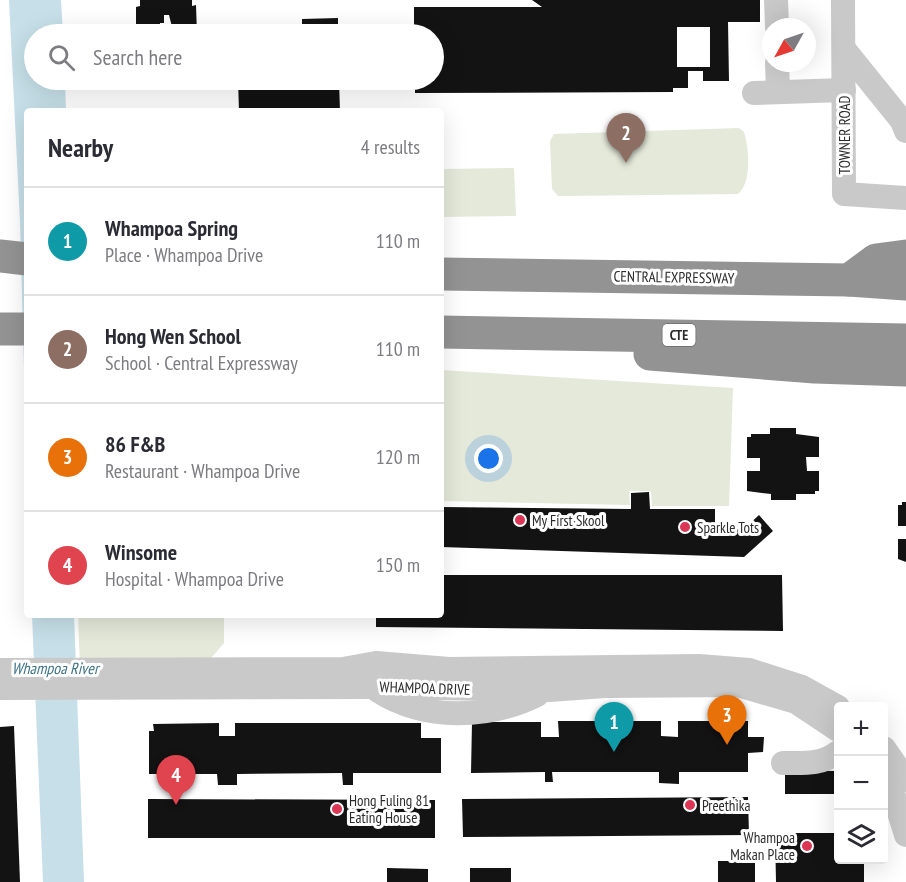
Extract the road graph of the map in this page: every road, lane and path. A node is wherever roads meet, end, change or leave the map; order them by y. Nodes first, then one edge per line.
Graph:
1 (776, 0) edge
2 (843, 0) edge
3 (777, 18) edge
4 (844, 50) junction
5 (777, 72) edge
6 (844, 90) junction
7 (778, 91) junction
8 (754, 93) dead end
9 (906, 131) edge
10 (906, 198) edge
11 (0, 256) edge
12 (906, 256) edge
13 (24, 259) edge
14 (444, 274) edge
15 (849, 280) junction
16 (906, 284) edge
17 (0, 329) edge
18 (24, 329) edge
19 (446, 332) edge
20 (906, 340) edge
21 (906, 370) edge
22 (88, 678) junction
23 (3, 679) edge
24 (834, 705) edge
25 (834, 727) edge
26 (888, 754) edge
27 (834, 756) edge
28 (783, 763) dead end
29 (906, 780) edge
30 (888, 784) edge
31 (906, 835) edge

1 - 3 street
2 - 4 street, TOWNER ROAD
4 - 6 street, TOWNER ROAD
4 - 9 street, TOWNER ROAD
5 - 7 street
6 - 7 street
6 - 10 street, TOWNER ROAD
7 - 8 street
11 - 13 highway
12 - 15 highway
14 - 15 highway, CENTRAL EXPRESSWAY
15 - 16 highway, CENTRAL EXPRESSWAY
17 - 18 highway
19 - 20 highway, CTE
19 - 21 highway
22 - 23 street, WHAMPOA DRIVE
22 - 24 street, WHAMPOA DRIVE
22 - 25 street, WHAMPOA DRIVE
26 - 29 street
27 - 28 street
30 - 31 street

